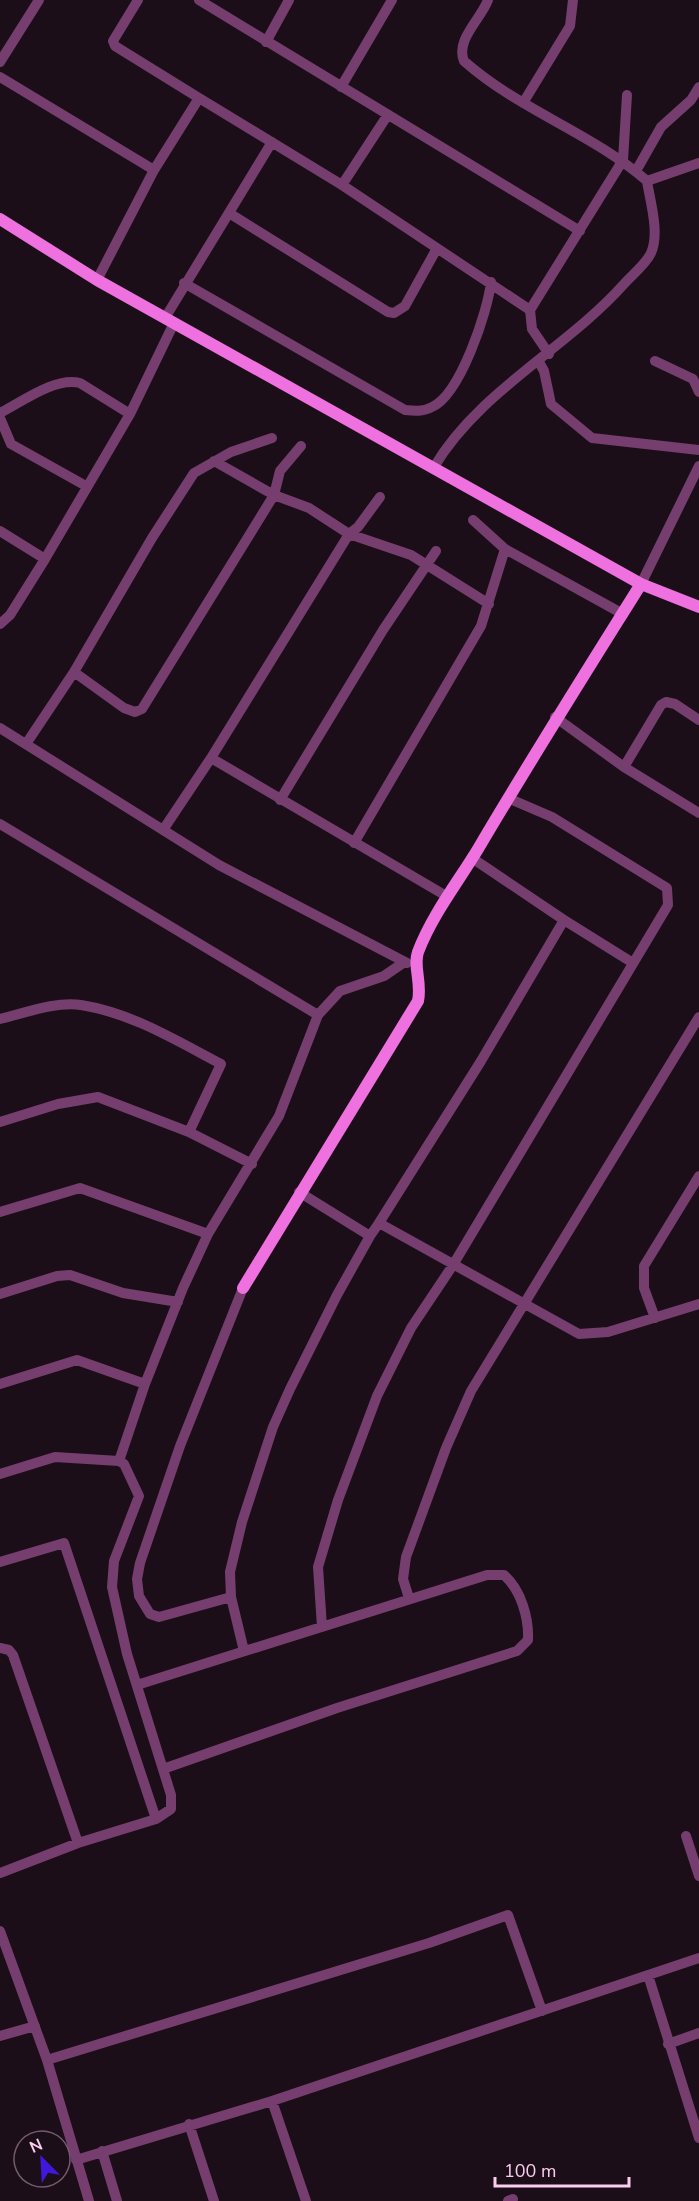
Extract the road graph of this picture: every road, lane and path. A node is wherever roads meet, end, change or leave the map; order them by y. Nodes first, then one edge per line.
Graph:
1 (39, 0) edge
2 (138, 0) edge
3 (198, 0) edge
4 (289, 0) edge
5 (392, 0) edge
6 (488, 0) edge
7 (573, 0) edge
8 (267, 42) junction
9 (0, 62) edge
10 (0, 77) edge
11 (341, 87) junction
12 (699, 87) edge
13 (627, 95) dead end
14 (199, 98) junction
15 (523, 103) junction
16 (387, 116) junction
17 (272, 142) junction
18 (623, 160) junction
19 (699, 163) edge
20 (154, 170) junction
21 (636, 171) junction
22 (647, 181) junction
23 (342, 185) junction
24 (229, 213) junction
25 (0, 219) edge
26 (580, 231) junction
27 (436, 250) junction
28 (97, 280) junction
29 (491, 282) junction
30 (184, 283) junction
31 (530, 310) junction
32 (170, 320) junction
33 (549, 354) junction
34 (655, 361) dead end
35 (539, 362) junction
36 (696, 381) edge
37 (699, 392) edge
38 (130, 414) junction
39 (0, 415) edge
40 (272, 438) dead end
41 (301, 446) dead end
42 (699, 450) edge
43 (214, 461) junction
44 (699, 466) edge
45 (434, 467) junction
46 (86, 486) junction
47 (274, 495) junction
48 (380, 497) dead end
49 (472, 520) dead end
50 (0, 531) edge
51 (349, 534) junction
52 (505, 549) junction
53 (436, 551) dead end
54 (45, 559) junction
55 (427, 564) junction
56 (641, 584) junction
57 (489, 604) junction
58 (699, 607) edge
59 (623, 614) junction
60 (0, 624) edge
61 (74, 672) junction
62 (555, 717) junction
63 (699, 720) edge
64 (0, 728) edge
65 (26, 744) junction
66 (212, 758) junction
67 (624, 767) junction
68 (507, 798) junction
69 (280, 800) junction
70 (699, 813) edge
71 (0, 824) edge
72 (163, 830) junction
73 (354, 843) junction
74 (472, 858) junction
75 (448, 897) junction
76 (564, 921) junction
77 (409, 963) junction
78 (633, 963) junction
79 (318, 1015) junction
80 (699, 1017) edge
81 (0, 1018) edge
82 (0, 1122) edge
83 (189, 1132) junction
84 (252, 1164) junction
85 (699, 1176) edge
86 (299, 1192) junction
87 (0, 1212) edge
88 (379, 1223) junction
89 (208, 1234) junction
90 (370, 1236) junction
91 (453, 1265) junction
92 (243, 1287) joint
93 (0, 1294) edge
94 (178, 1302) junction
95 (699, 1304) edge
96 (524, 1306) junction
97 (655, 1318) junction
98 (0, 1384) edge
99 (145, 1384) junction
100 (119, 1461) junction
101 (0, 1474) edge
102 (0, 1562) edge
103 (231, 1597) junction
104 (409, 1598) junction
105 (321, 1627) junction
106 (0, 1648) edge
107 (244, 1651) junction
108 (137, 1685) junction
109 (163, 1769) junction
110 (156, 1819) junction
111 (686, 1836) dead end
112 (78, 1843) junction
113 (0, 1873) edge
114 (699, 1876) edge
115 (0, 1931) edge
116 (699, 1958) edge
117 (648, 1975) junction
118 (542, 2012) junction
119 (35, 2026) junction
120 (699, 2033) edge
121 (0, 2037) edge
122 (668, 2044) junction
123 (47, 2060) junction
124 (272, 2101) junction
125 (695, 2104) edge
126 (189, 2124) junction
127 (699, 2138) edge
128 (102, 2151) junction
129 (76, 2160) junction
130 (89, 2201) edge
131 (117, 2201) edge
132 (214, 2201) edge
133 (306, 2201) edge

1 - 9 street
2 - 14 street
3 - 8 street
4 - 8 street
5 - 11 street
6 - 15 street
7 - 15 street
8 - 11 street
10 - 20 street
11 - 16 street
12 - 21 street
13 - 18 street
14 - 17 street
14 - 20 street
15 - 18 street
16 - 23 street
16 - 26 street
17 - 23 street
17 - 24 street
18 - 21 street
18 - 26 street
19 - 22 street
20 - 28 street
21 - 22 street
22 - 33 street
23 - 27 street
24 - 27 street
24 - 30 street
25 - 28 street
26 - 31 street
27 - 29 street
28 - 32 street
29 - 30 street
29 - 31 street
30 - 32 street
31 - 33 street
32 - 38 street
32 - 45 street
33 - 35 street
34 - 36 street
35 - 42 street
35 - 45 street
36 - 37 street
38 - 39 street
38 - 46 street
39 - 46 street
40 - 43 street
41 - 47 street
43 - 47 street
43 - 61 street
44 - 56 street
45 - 56 street
46 - 54 street
47 - 51 street
47 - 61 street
48 - 51 street
49 - 52 street
50 - 54 street
51 - 55 street
51 - 66 street
52 - 57 street
52 - 59 street
53 - 55 street
54 - 60 street
55 - 57 street
55 - 69 street
56 - 58 street
56 - 59 street
57 - 73 street
59 - 62 street
61 - 65 street
62 - 67 street
62 - 68 street
63 - 67 street
64 - 65 street
65 - 72 street
66 - 69 street
66 - 72 street
67 - 70 street
68 - 74 street
68 - 78 street
69 - 73 street
71 - 79 street
72 - 77 street
73 - 75 street
74 - 75 street
74 - 76 street
75 - 77 street
76 - 78 street
76 - 88 street
77 - 79 street
77 - 86 street
78 - 91 street
79 - 84 street
80 - 96 street
81 - 83 street
82 - 83 street
83 - 84 street
84 - 89 street
85 - 97 street
86 - 90 street
86 - 92 street
87 - 89 street
88 - 90 street
88 - 91 street
89 - 94 street
90 - 103 street
91 - 96 street
91 - 105 street
92 - 103 street
93 - 94 street
94 - 99 street
95 - 97 street
96 - 97 street
96 - 104 street
98 - 99 street
99 - 100 street
100 - 101 street
100 - 108 street
102 - 110 street
103 - 107 street
104 - 105 street
104 - 109 street
105 - 107 street
106 - 112 street
107 - 108 street
108 - 109 street
109 - 110 street
110 - 112 street
111 - 114 street
112 - 113 street
115 - 119 street
116 - 117 street
117 - 118 street
117 - 122 street
118 - 123 street
118 - 124 street
119 - 121 street
119 - 123 street
120 - 122 street
122 - 125 street
123 - 129 street
124 - 126 street
124 - 133 street
125 - 127 street
126 - 128 street
126 - 132 street
128 - 129 street
128 - 131 street
129 - 130 street

